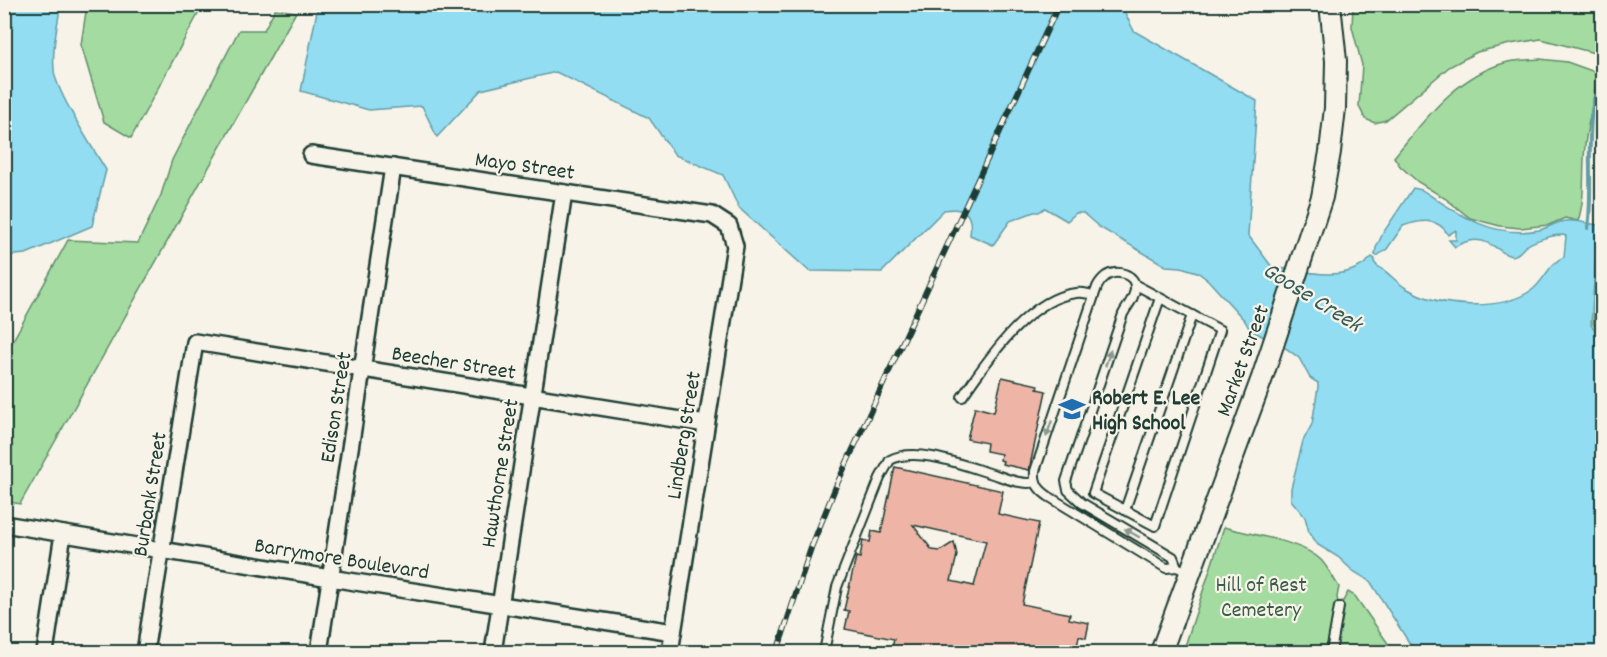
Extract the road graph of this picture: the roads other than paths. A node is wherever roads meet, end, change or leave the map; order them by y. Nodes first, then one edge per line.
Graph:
1 (1330, 4) edge
2 (311, 155) dead end
3 (393, 167) junction
4 (564, 193) junction
5 (729, 226) joint
6 (1136, 285) junction
7 (1094, 295) junction
8 (1160, 298) junction
9 (1192, 315) junction
10 (195, 342) joint
11 (362, 369) junction
12 (532, 396) junction
13 (962, 397) dead end
14 (706, 424) junction
15 (1036, 482) junction
16 (1093, 493) junction
17 (1082, 503) junction
18 (1125, 510) junction
19 (4, 524) edge
20 (63, 534) junction
21 (162, 550) junction
22 (1183, 570) junction
23 (330, 578) junction
24 (500, 605) junction
25 (1339, 607) dead end
26 (673, 632) junction
27 (45, 652) edge
28 (145, 652) edge
29 (319, 652) edge
30 (493, 652) edge
31 (670, 652) edge
32 (824, 652) edge
33 (1161, 652) edge
34 (1331, 652) edge

1 - 22 main road, Market Street
2 - 3 street, Mayo Street
3 - 4 street, Mayo Street
3 - 11 street, Edison Street
4 - 5 street, Mayo Street
4 - 12 street, Hawthorne Street
5 - 14 street, Lindberg Street
6 - 7 lane
6 - 8 lane
17 -> 6 lane
7 - 13 lane
7 -> 15 lane
8 - 9 lane
8 - 16 lane
9 - 18 lane
9 - 18 lane
10 - 11 street, Beecher Street
10 - 21 street, Burbank Street
11 - 12 street, Beecher Street
11 - 23 street, Edison Street
12 - 14 street, Beecher Street
12 - 24 street, Hawthorne Street
14 - 26 street, Lindberg Street
15 - 22 lane
15 - 32 lane
16 - 17 lane
16 - 18 lane
22 -> 17 lane
19 - 20 street, Barrymore Boulevard
20 - 21 street, Barrymore Boulevard
20 - 27 street
21 - 23 street, Barrymore Boulevard
21 - 28 street, Burbank Street
22 - 33 main road, Market Street
23 - 24 street, Barrymore Boulevard
23 - 29 street, Edison Street
24 - 26 street, Barrymore Boulevard
24 - 30 street, Hawthorne Street
25 - 34 lane
26 - 31 street, Lindberg Street

